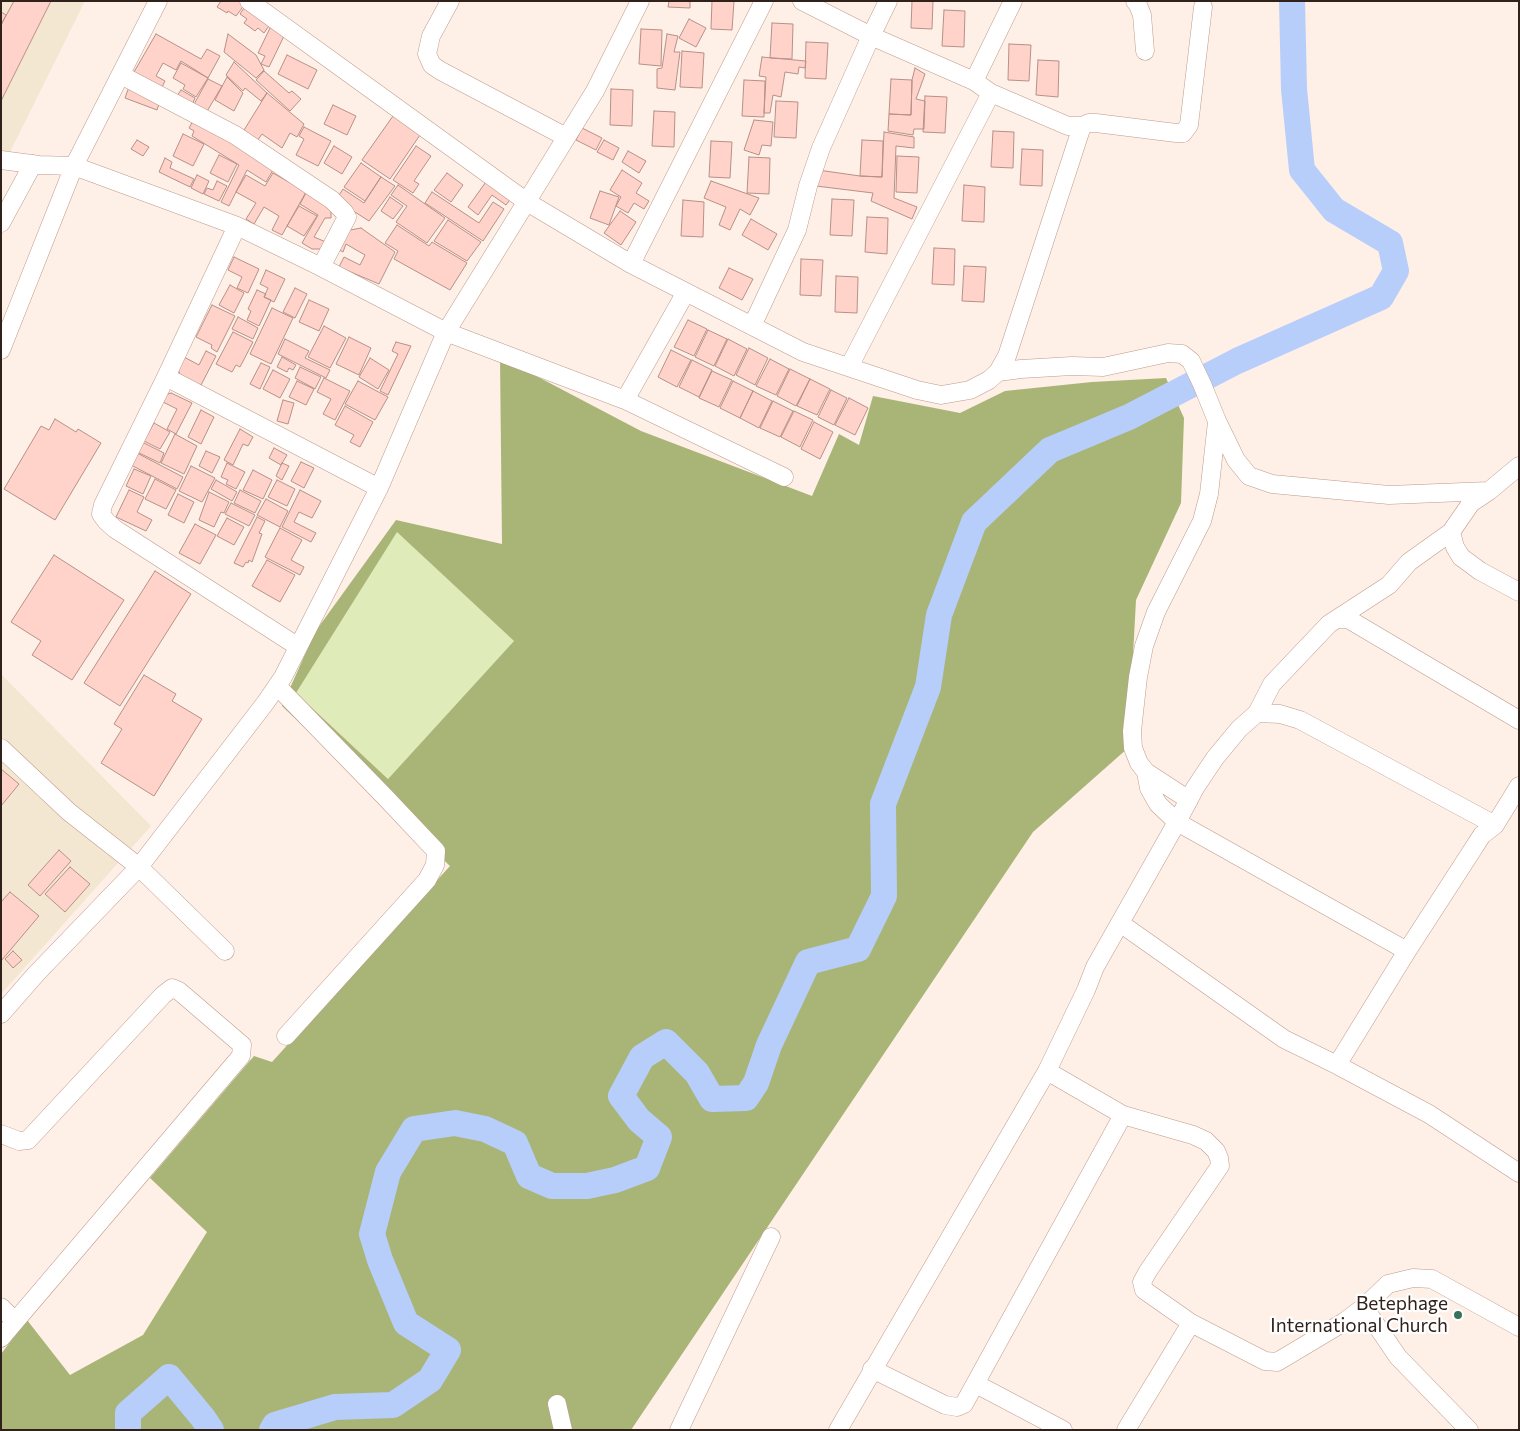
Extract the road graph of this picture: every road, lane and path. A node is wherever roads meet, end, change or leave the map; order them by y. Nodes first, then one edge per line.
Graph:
1 (158, 1) edge
2 (249, 1) edge
3 (450, 1) edge
4 (640, 1) edge
5 (764, 1) edge
6 (802, 1) edge
7 (888, 1) edge
8 (1013, 1) edge
9 (1135, 1) edge
10 (1203, 7) dead end
11 (871, 36) junction
12 (1145, 51) dead end
13 (121, 75) junction
14 (974, 81) junction
15 (991, 93) junction
16 (1082, 126) junction
17 (566, 138) junction
18 (1, 160) edge
19 (33, 164) junction
20 (74, 166) junction
21 (527, 202) junction
22 (1, 223) edge
23 (237, 226) junction
24 (631, 264) junction
25 (321, 267) junction
26 (686, 292) junction
27 (752, 326) junction
28 (446, 332) junction
29 (1, 350) edge
30 (849, 367) junction
31 (998, 372) junction
32 (166, 377) junction
33 (625, 400) junction
34 (1217, 421) junction
35 (1519, 466) edge
36 (784, 477) dead end
37 (379, 488) junction
38 (1489, 491) junction
39 (1451, 532) junction
40 (1519, 592) edge
41 (1339, 619) junction
42 (297, 646) junction
43 (277, 686) junction
44 (1257, 713) junction
45 (1519, 720) edge
46 (1, 748) edge
47 (1146, 772) junction
48 (1519, 786) edge
49 (1190, 800) junction
50 (1177, 822) junction
51 (1495, 825) junction
52 (139, 867) junction
53 (1120, 923) junction
54 (225, 951) dead end
55 (1407, 951) junction
56 (1, 1014) edge
57 (286, 1036) dead end
58 (1337, 1065) junction
59 (1047, 1071) junction
60 (1123, 1115) junction
61 (1, 1134) edge
62 (1519, 1173) edge
63 (771, 1237) dead end
64 (1, 1307) edge
65 (1364, 1307) junction
66 (15, 1321) junction
67 (1191, 1323) junction
68 (1519, 1327) edge
69 (1, 1338) edge
70 (872, 1369) junction
71 (976, 1384) junction
72 (557, 1404) dead end
73 (563, 1430) edge
74 (679, 1430) edge
75 (838, 1430) edge
76 (1063, 1430) edge
77 (1126, 1430) edge
78 (1469, 1430) edge

1 - 13 street
2 - 21 street
3 - 17 street
4 - 17 street
5 - 24 street
6 - 11 street
7 - 11 street
8 - 14 street
9 - 12 street
10 - 16 street
11 - 14 street
11 - 27 street
13 - 20 street
13 - 25 street
14 - 15 street
15 - 16 street
15 - 30 street
16 - 31 street
17 - 21 street
18 - 19 street
19 - 20 street
19 - 22 street
20 - 23 street
20 - 29 street
21 - 24 street
21 - 28 street
23 - 25 street
23 - 32 street
24 - 26 street
25 - 28 street
26 - 27 street
26 - 33 street
27 - 30 street
28 - 33 street
28 - 37 street
30 - 31 street
31 - 34 street
32 - 37 street
32 - 42 street
33 - 36 street
34 - 38 street
34 - 47 street
35 - 38 street
37 - 42 street
38 - 39 street
39 - 40 street
39 - 41 street
41 - 44 street
41 - 45 street
42 - 43 street
43 - 52 street
43 - 57 street
44 - 49 street
44 - 51 street
46 - 52 street
47 - 49 street
47 - 50 street
48 - 51 street
49 - 50 street
50 - 53 street
50 - 55 street
51 - 55 street
52 - 54 street
52 - 56 street
53 - 58 street
53 - 59 street
55 - 58 street
58 - 62 street
59 - 60 street
59 - 70 street
60 - 67 street
60 - 71 street
61 - 66 street
63 - 74 street
64 - 66 street
65 - 67 street
65 - 68 street
65 - 78 street
66 - 69 street
67 - 77 street
70 - 71 street
70 - 75 street
71 - 76 street
72 - 73 street

